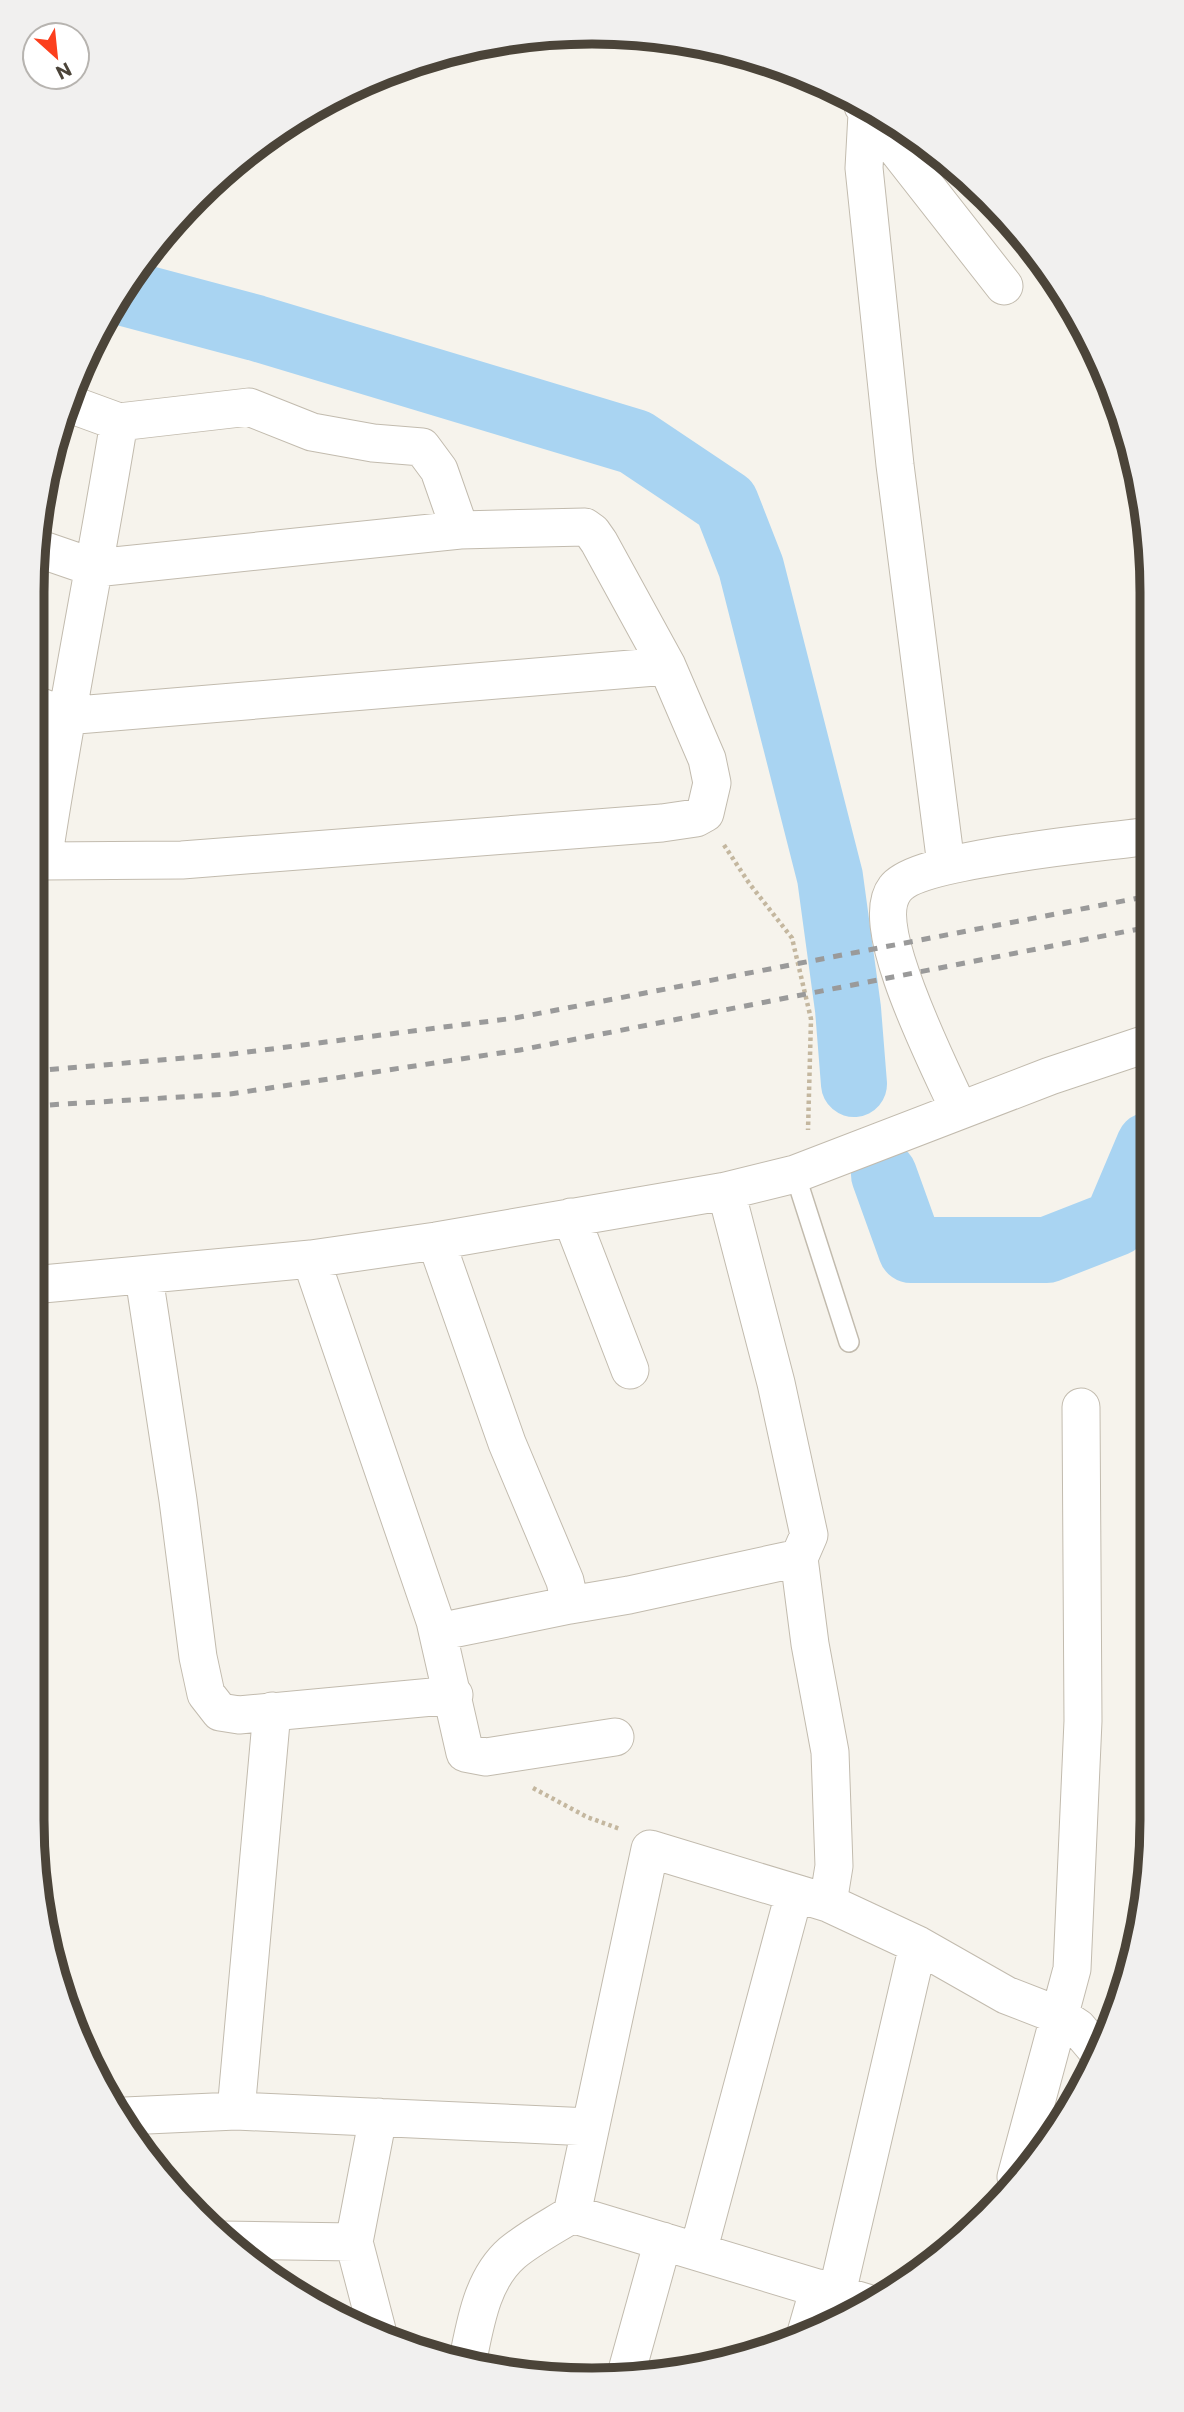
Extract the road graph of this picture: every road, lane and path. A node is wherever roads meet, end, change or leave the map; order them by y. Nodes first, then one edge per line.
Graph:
1 (864, 116) edge
2 (876, 123) edge
3 (1004, 286) dead end
4 (76, 406) edge
5 (119, 422) junction
6 (460, 530) junction
7 (45, 551) edge
8 (95, 568) junction
9 (667, 666) junction
10 (49, 710) edge
11 (44, 778) edge
12 (719, 836) dead end
13 (1140, 837) edge
14 (44, 859) edge
15 (946, 865) junction
16 (1140, 1046) edge
17 (959, 1110) junction
18 (795, 1174) junction
19 (726, 1191) junction
20 (571, 1217) junction
21 (436, 1241) junction
22 (311, 1259) junction
23 (144, 1277) junction
24 (44, 1284) edge
25 (849, 1342) dead end
26 (630, 1370) dead end
27 (1081, 1407) dead end
28 (799, 1558) junction
29 (570, 1605) junction
30 (438, 1632) junction
31 (454, 1695) junction
32 (272, 1711) junction
33 (615, 1737) dead end
34 (486, 1757) junction
35 (650, 1849) junction
36 (793, 1894) junction
37 (828, 1903) junction
38 (918, 1945) junction
39 (1060, 2016) junction
40 (1092, 2045) edge
41 (236, 2111) junction
42 (130, 2116) edge
43 (377, 2117) junction
44 (590, 2127) junction
45 (1020, 2162) edge
46 (572, 2214) junction
47 (241, 2240) edge
48 (663, 2241) junction
49 (354, 2242) junction
50 (698, 2252) junction
51 (841, 2295) edge
52 (819, 2319) edge
53 (375, 2324) edge
54 (469, 2354) edge
55 (628, 2367) edge

1 - 15 street
2 - 3 street
4 - 5 street
5 - 6 street
5 - 8 street
6 - 8 street
6 - 9 street
7 - 8 street
8 - 10 street
9 - 10 street
9 - 14 street
10 - 11 street
12 - 18 path
13 - 15 street
15 - 17 street
16 - 17 street
17 - 18 street
18 - 19 street
18 - 25 lane
19 - 20 street
19 - 28 street
20 - 21 street
20 - 26 street
21 - 22 street
21 - 29 street
22 - 23 street
22 - 30 street
23 - 24 street
23 - 32 street
27 - 39 street
28 - 29 street
28 - 37 street
29 - 30 street
30 - 31 street
31 - 32 street
31 - 34 street
32 - 41 street
33 - 34 street
34 - 35 path
35 - 36 street
35 - 44 street
36 - 37 street
36 - 50 street
37 - 38 street
38 - 39 street
38 - 51 street
39 - 40 street
39 - 45 street
41 - 42 street
41 - 43 street
43 - 44 street
43 - 49 street
44 - 46 street
46 - 48 street
46 - 54 street
47 - 49 street
48 - 50 street
48 - 55 street
49 - 53 street
50 - 51 street
51 - 52 street

